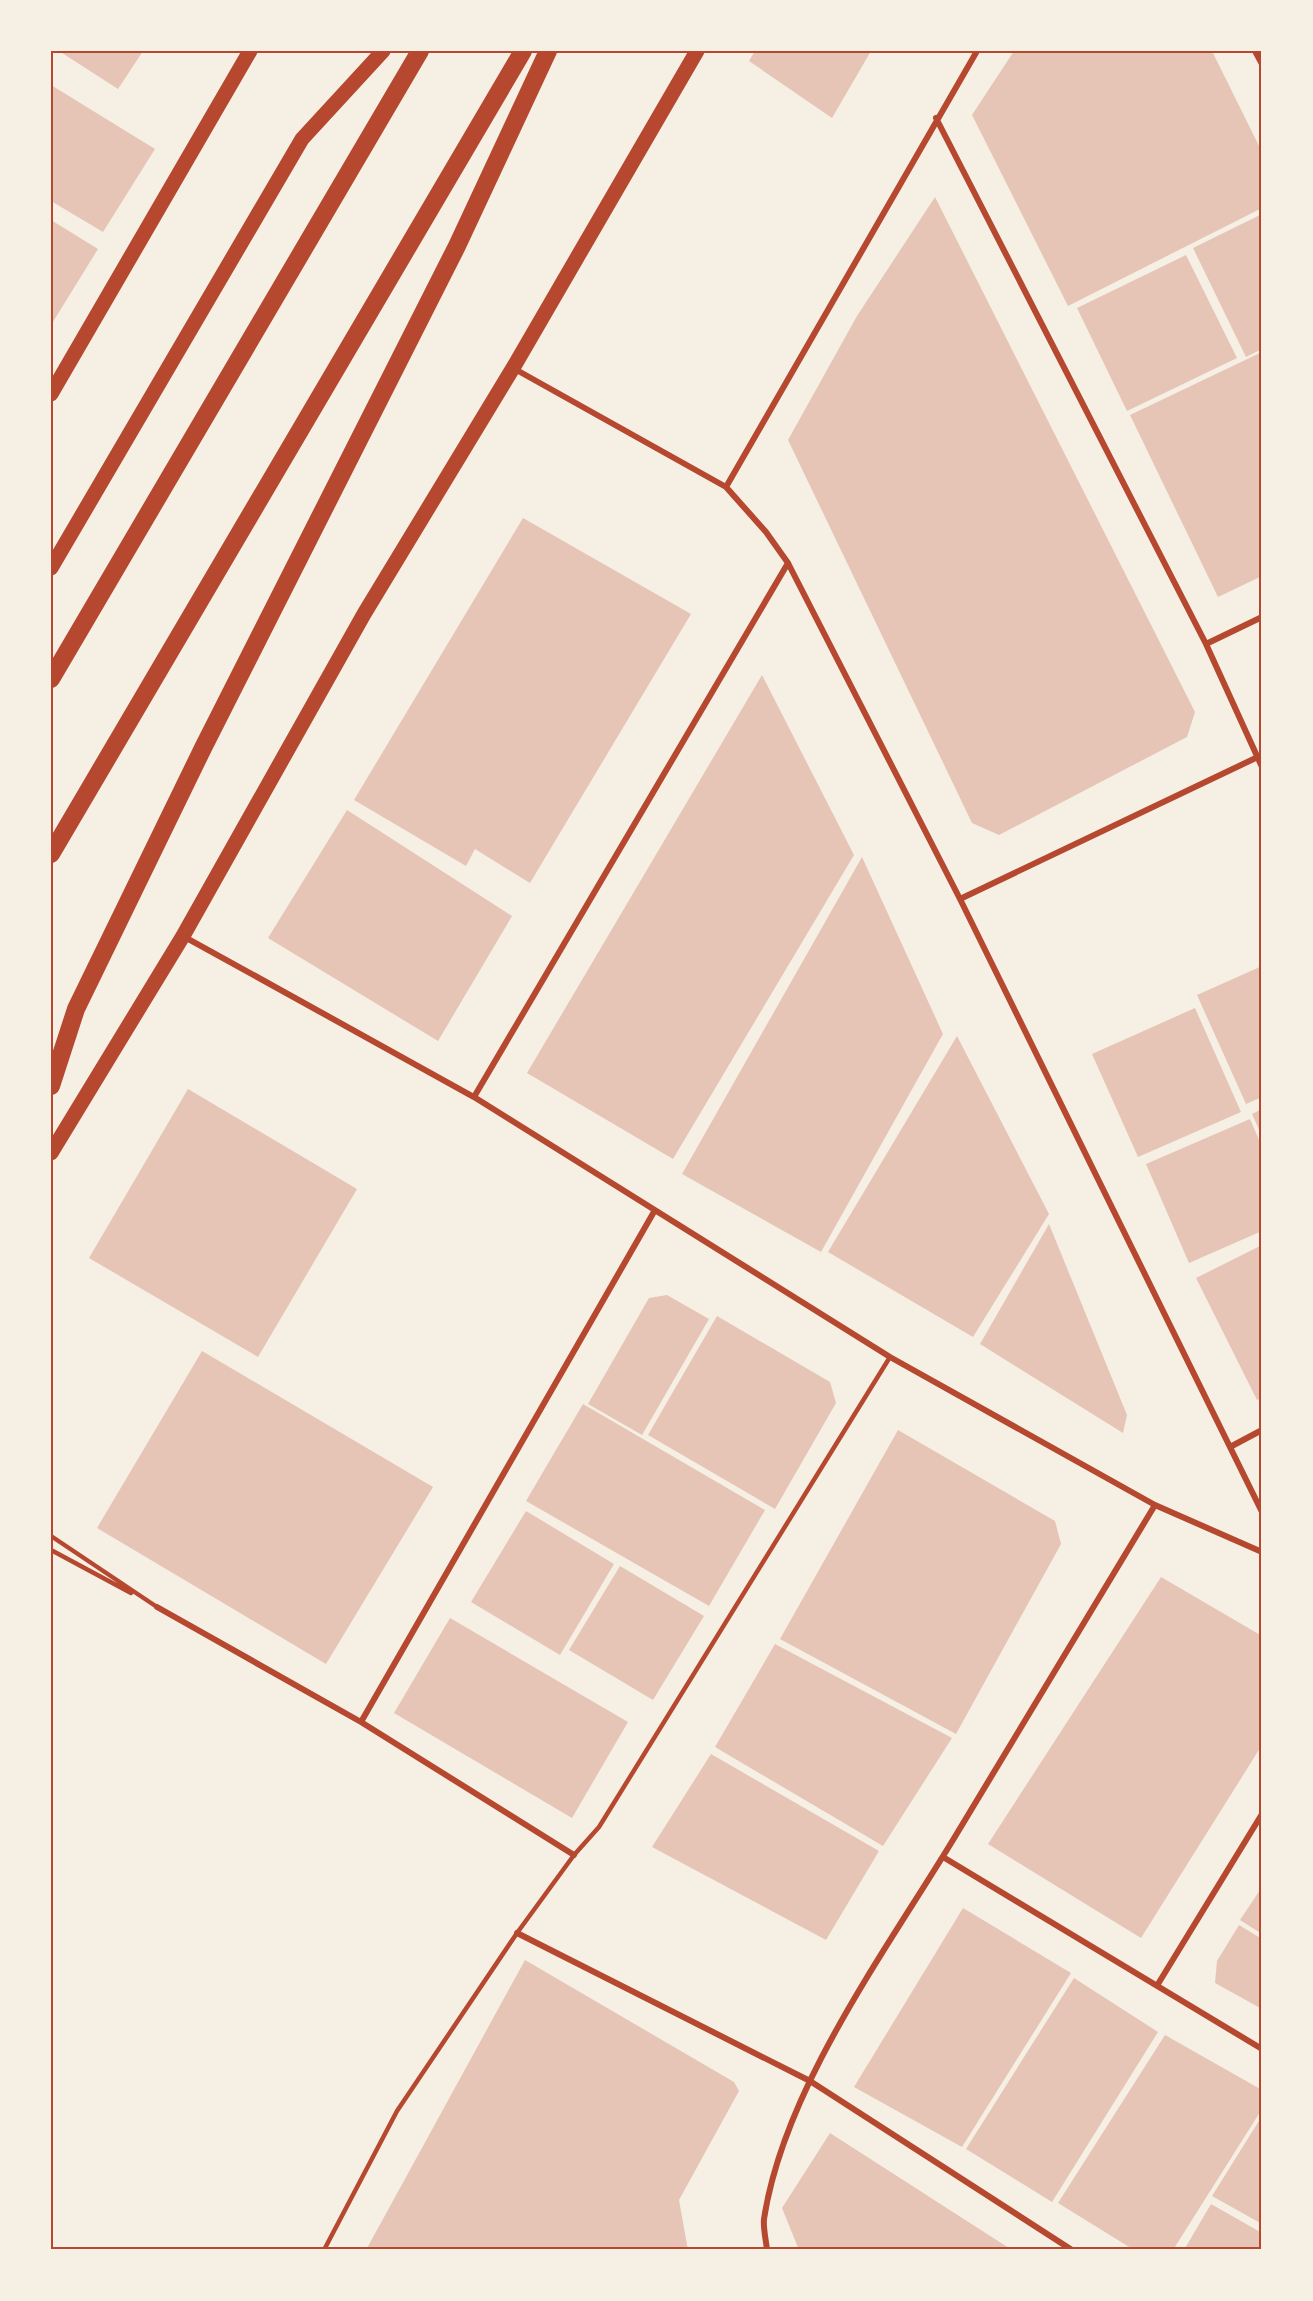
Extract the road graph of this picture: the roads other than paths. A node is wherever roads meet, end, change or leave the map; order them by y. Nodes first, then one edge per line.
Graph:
1 (250, 51) edge
2 (383, 51) edge
3 (420, 51) edge
4 (523, 51) edge
5 (548, 51) edge
6 (697, 51) edge
7 (977, 51) edge
8 (1256, 51) edge
9 (1262, 64) edge
10 (936, 118) junction
11 (513, 368) junction
12 (51, 394) edge
13 (726, 487) junction
14 (788, 563) junction
15 (51, 568) edge
16 (1262, 617) edge
17 (1206, 644) junction
18 (51, 679) edge
19 (1260, 756) edge
20 (1262, 767) edge
21 (51, 854) edge
22 (960, 899) junction
23 (183, 936) junction
24 (51, 1086) edge
25 (474, 1097) junction
26 (51, 1153) edge
27 (655, 1210) junction
28 (890, 1357) junction
29 (1262, 1430) edge
30 (1230, 1447) junction
31 (1155, 1504) junction
32 (1262, 1512) edge
33 (51, 1536) edge
34 (51, 1550) edge
35 (1262, 1552) edge
36 (157, 1607) junction
37 (361, 1722) junction
38 (1262, 1814) edge
39 (574, 1855) junction
40 (943, 1857) junction
41 (517, 1933) junction
42 (1158, 1984) junction
43 (1262, 2049) edge
44 (810, 2080) junction
45 (324, 2250) edge
46 (767, 2250) edge
47 (1072, 2250) edge

1 - 12 main road
2 - 15 main road
3 - 18 highway
4 - 21 highway
5 - 24 highway
6 - 11 main road
7 - 10 street
8 - 9 street
10 - 13 street
10 - 17 street
11 - 13 street
11 - 23 main road
13 - 14 street
14 - 22 street
14 - 25 street
16 - 17 street
17 - 19 street
19 - 20 street
19 - 22 street
22 - 30 street
23 - 25 street
23 - 26 main road
25 - 27 street
27 - 28 street
27 - 37 street
28 - 31 street
28 - 39 lane
29 - 30 street
30 - 32 street
31 - 35 street
31 - 40 street
33 - 36 lane
34 - 36 lane
36 - 37 street
37 - 39 street
38 - 42 street
39 - 41 lane
40 - 42 street
40 - 44 street
41 - 44 street
41 - 45 lane
42 - 43 street
44 - 46 street
44 - 47 street

